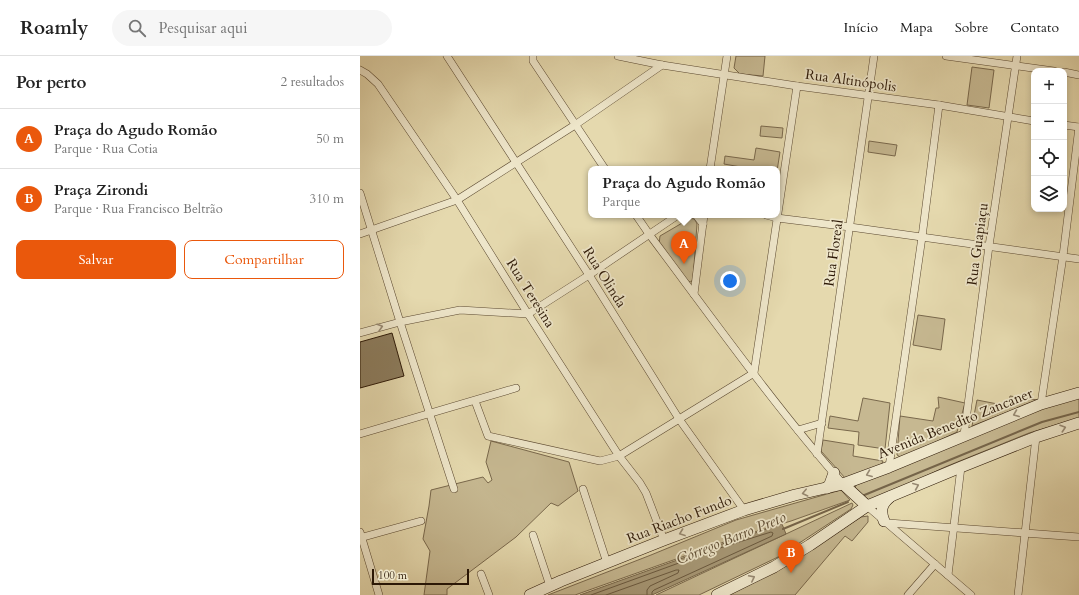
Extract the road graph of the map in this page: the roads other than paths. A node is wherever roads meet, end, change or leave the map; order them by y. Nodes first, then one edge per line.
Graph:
1 (447, 56) edge
2 (618, 56) edge
3 (727, 56) edge
4 (874, 56) edge
5 (946, 56) edge
6 (1017, 56) edge
7 (533, 58) edge
8 (662, 65) junction
9 (1016, 66) junction
10 (1031, 68) edge
11 (360, 70) edge
12 (1067, 73) edge
13 (725, 74) junction
14 (1079, 75) edge
15 (797, 86) junction
16 (869, 96) junction
17 (939, 105) junction
18 (1009, 117) junction
19 (1031, 120) edge
20 (575, 125) junction
21 (1067, 125) edge
22 (1079, 127) edge
23 (516, 162) junction
24 (603, 166) edge
25 (710, 166) edge
26 (360, 193) edge
27 (780, 198) edge
28 (458, 200) junction
29 (638, 218) edge
30 (673, 218) edge
31 (698, 218) edge
32 (704, 218) edge
33 (777, 218) joint
34 (703, 224) junction
35 (850, 227) junction
36 (372, 231) junction
37 (360, 234) edge
38 (649, 234) junction
39 (922, 237) junction
40 (989, 246) junction
41 (1063, 256) junction
42 (1079, 259) edge
43 (589, 275) junction
44 (694, 294) junction
45 (528, 314) junction
46 (400, 322) junction
47 (360, 333) edge
48 (754, 373) junction
49 (516, 388) dead end
50 (1079, 393) edge
51 (475, 401) junction
52 (1042, 404) junction
53 (430, 414) junction
54 (679, 419) junction
55 (822, 423) junction
56 (1079, 423) edge
57 (798, 430) junction
58 (360, 434) edge
59 (964, 435) junction
60 (1036, 437) junction
61 (817, 454) junction
62 (619, 456) junction
63 (889, 467) junction
64 (961, 467) junction
65 (834, 473) junction
66 (844, 484) junction
67 (827, 488) junction
68 (583, 489) dead end
69 (454, 490) dead end
70 (890, 497) junction
71 (867, 506) junction
72 (744, 510) junction
73 (421, 521) dead end
74 (886, 522) junction
75 (954, 528) junction
76 (1024, 533) junction
77 (533, 535) dead end
78 (361, 536) edge
79 (1079, 537) edge
80 (664, 540) junction
81 (607, 563) junction
82 (935, 564) junction
83 (481, 574) dead end
84 (948, 575) junction
85 (550, 586) junction
86 (379, 595) edge
87 (489, 595) edge
88 (530, 595) edge
89 (717, 595) edge
90 (908, 595) edge
91 (971, 595) edge
92 (1018, 595) edge

1 - 23 street, Rua Olinda
2 - 8 street, Rua Altinópolis
3 - 13 street
4 - 16 street, Rua Floreal
5 - 9 street
6 - 9 street, Rua Guapiaçu
7 - 20 street
8 - 13 street, Rua Altinópolis
8 - 20 street
9 - 10 street
9 - 18 street, Rua Guapiaçu
11 - 28 street, Rua Teresina
12 - 14 street
13 - 15 street, Rua Altinópolis
13 - 25 street
15 - 16 street, Rua Altinópolis
15 - 27 street
16 - 17 street, Rua Altinópolis
16 - 35 street, Rua Floreal
17 - 18 street, Rua Altinópolis
17 - 39 street
18 - 19 street, Rua Altinópolis
18 - 40 street, Rua Guapiaçu
20 - 23 street
20 - 24 street
21 - 22 street
22 - 41 street
23 - 28 street
23 - 43 street, Rua Olinda
26 - 36 street
28 - 36 street
28 - 45 street, Rua Teresina
29 - 38 street
30 - 38 street
31 - 34 street
32 - 34 street
33 - 35 street
33 - 48 street
34 - 44 street
35 - 39 street
35 - 55 street, Rua Floreal
36 - 37 street
36 - 46 street
38 - 43 street
38 - 44 street
39 - 40 street
39 - 63 street
40 - 41 street
40 - 59 street, Rua Guapiaçu
41 - 42 street
41 - 52 street
43 - 45 street
43 - 54 street, Rua Olinda
44 - 48 street
45 - 46 street
45 - 62 street, Rua Teresina
47 -> 46 street
46 - 53 street
48 - 54 street
48 - 57 street
49 - 51 street
50 - 52 main road, Avenida Benedito Zancaner
51 - 53 street
51 - 62 street
52 -> 59 main road, Avenida Benedito Zancaner
53 - 58 street
53 - 69 street
54 - 62 street
54 - 72 street, Rua Olinda
55 - 57 street
55 - 61 street, Rua Floreal
60 -> 56 main road
57 - 61 street
59 - 63 main road, Avenida Benedito Zancaner
60 - 64 main road
60 - 76 street
61 - 65 street
62 - 80 street, Rua Teresina
63 -> 66 main road, Avenida Benedito Zancaner
70 -> 64 main road
64 - 75 street
65 - 66 street
65 - 67 main road
66 - 67 main road, Rua Riacho Fundo
66 - 71 main road
67 -> 72 main road, Rua Riacho Fundo
68 - 81 street
70 - 71 main road
70 - 74 main road
71 - 74 street
89 -> 71 main road
72 -> 80 main road, Rua Riacho Fundo
73 - 78 street
74 - 75 street
74 - 82 street
75 - 76 street
75 - 84 street
76 - 79 street
76 - 92 street
77 - 85 street
78 - 86 street
80 - 81 main road, Rua Riacho Fundo
81 - 85 main road, Rua Riacho Fundo
82 - 84 street
82 - 90 street
83 - 87 street
84 - 91 street
85 - 88 main road, Rua Riacho Fundo

